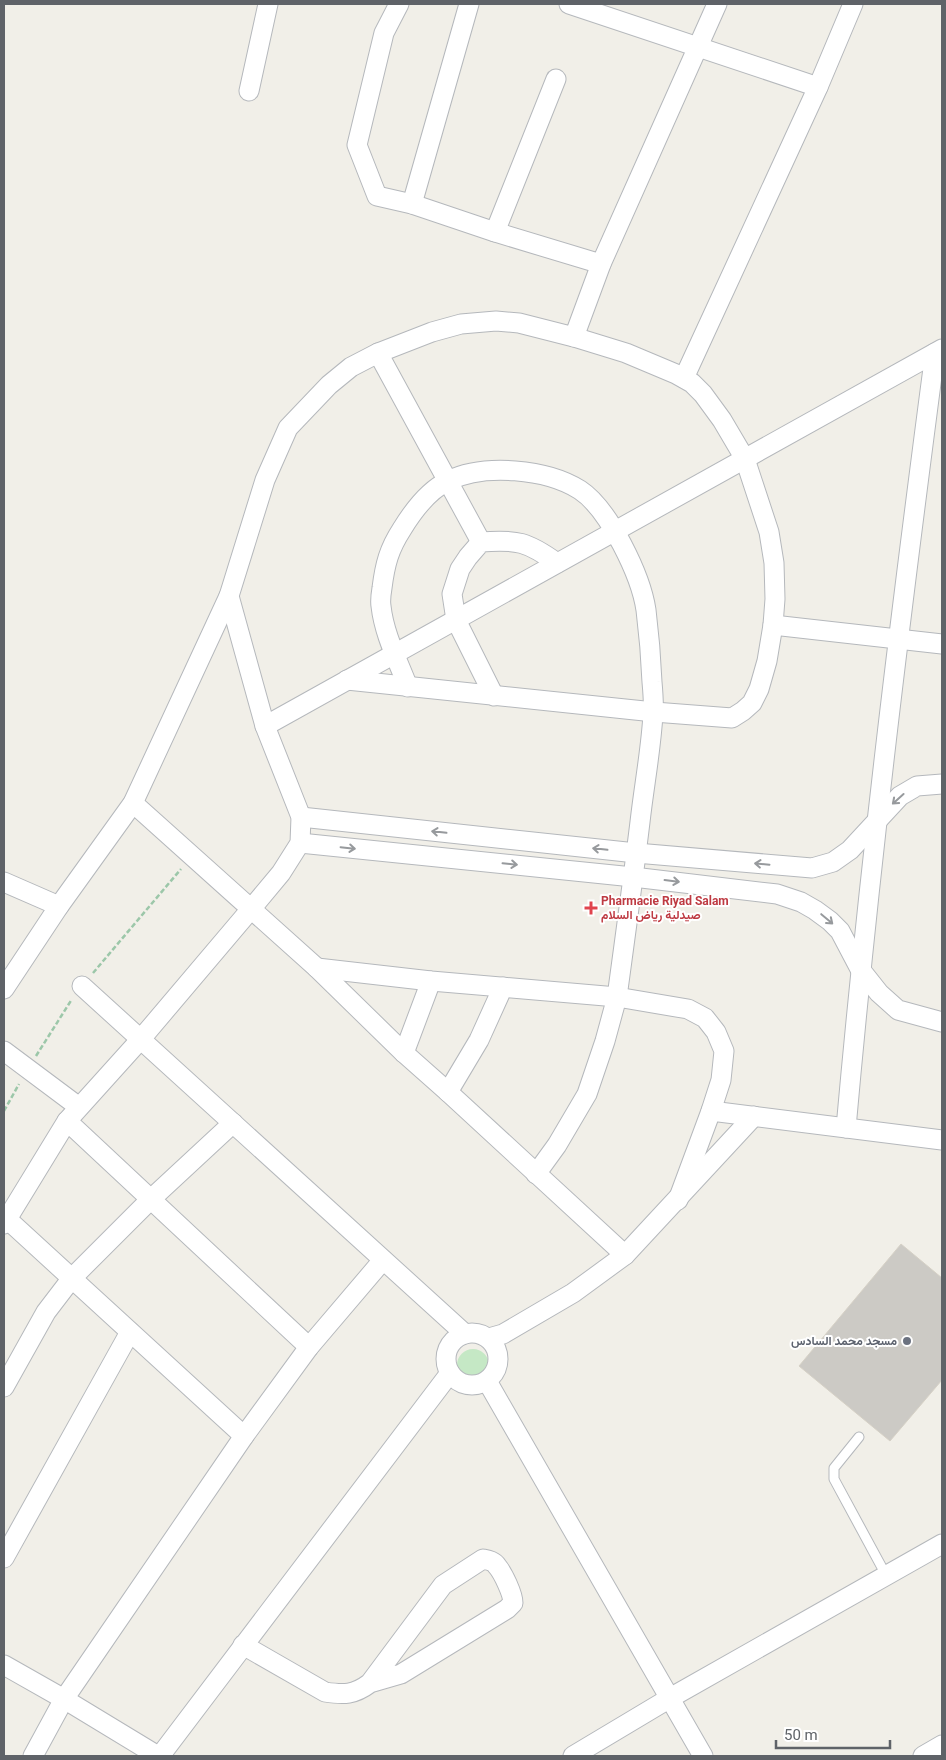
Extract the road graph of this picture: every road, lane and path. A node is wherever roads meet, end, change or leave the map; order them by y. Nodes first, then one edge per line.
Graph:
1 (268, 4) edge
2 (399, 4) edge
3 (469, 4) edge
4 (569, 4) edge
5 (717, 4) edge
6 (853, 4) edge
7 (588, 7) edge
8 (698, 47) junction
9 (556, 79) dead end
10 (818, 86) junction
11 (249, 91) dead end
12 (412, 204) junction
13 (495, 232) junction
14 (601, 264) junction
15 (574, 337) junction
16 (939, 351) edge
17 (378, 353) junction
18 (684, 378) junction
19 (745, 459) junction
20 (448, 481) junction
21 (616, 531) junction
22 (481, 542) junction
23 (557, 563) junction
24 (229, 596) junction
25 (456, 620) junction
26 (773, 625) junction
27 (898, 639) junction
28 (942, 644) edge
29 (396, 653) junction
30 (347, 680) junction
31 (408, 687) junction
32 (494, 696) junction
33 (654, 712) junction
34 (265, 726) junction
35 (942, 784) edge
36 (133, 803) junction
37 (301, 817) junction
38 (876, 822) junction
39 (300, 843) junction
40 (636, 853) junction
41 (633, 877) junction
42 (4, 882) edge
43 (59, 906) junction
44 (252, 909) junction
45 (317, 968) junction
46 (860, 969) junction
47 (431, 981) junction
48 (82, 986) dead end
49 (504, 987) junction
50 (4, 988) edge
51 (617, 996) junction
52 (942, 1022) edge
53 (140, 1040) junction
54 (4, 1051) edge
55 (404, 1053) junction
56 (448, 1092) junction
57 (711, 1110) junction
58 (73, 1114) junction
59 (754, 1116) junction
60 (233, 1123) junction
61 (846, 1128) junction
62 (942, 1140) edge
63 (536, 1174) junction
64 (150, 1200) junction
65 (678, 1200) junction
66 (5, 1221) edge
67 (625, 1255) junction
68 (383, 1260) junction
69 (72, 1278) junction
70 (130, 1332) junction
71 (464, 1334) junction
72 (489, 1338) junction
73 (309, 1347) junction
74 (450, 1373) junction
75 (487, 1380) junction
76 (4, 1386) edge
77 (244, 1436) junction
78 (859, 1437) dead end
79 (942, 1544) edge
80 (4, 1558) edge
81 (886, 1575) junction
82 (243, 1645) junction
83 (4, 1665) edge
84 (370, 1683) junction
85 (670, 1698) junction
86 (64, 1699) junction
87 (942, 1745) edge
88 (33, 1756) edge
89 (159, 1756) edge
90 (573, 1756) edge
91 (703, 1756) edge
92 (922, 1756) edge

1 - 11 street
2 - 12 street
3 - 12 street
4 - 7 street
5 - 8 street
6 - 10 street
7 - 8 street
8 - 10 street
8 - 14 street
9 - 13 street
10 - 18 street
12 - 13 street
13 - 14 street
14 - 15 street
15 - 17 street
15 - 18 street
16 - 19 street
16 - 27 street
17 - 20 street
17 - 24 street
18 - 19 street
19 - 21 street
19 - 26 street
20 - 21 street
20 - 22 street
20 - 29 street
21 - 23 street
21 - 33 street
22 - 23 street
22 - 25 street
23 - 25 street
24 - 34 street
24 - 36 street
25 - 29 street
25 - 32 street
26 - 27 street
26 - 33 street
27 - 28 street
27 - 38 street
29 - 30 street
29 - 31 street
30 - 31 street
30 - 34 street
31 - 32 street
32 - 33 street
33 - 40 street
34 - 37 street
35 -> 38 street
36 - 43 street
36 - 44 street
37 - 39 street
40 -> 37 street
38 -> 40 street
38 - 46 street
39 -> 41 street
39 - 44 street
40 - 41 street
41 -> 46 street
41 - 51 street
42 - 43 street
43 - 50 street
44 - 45 street
44 - 53 street
45 - 47 street
45 - 55 street
46 - 52 street
46 - 61 street
47 - 49 street
47 - 55 street
48 - 53 street
49 - 51 street
49 - 56 street
51 - 57 street
51 - 63 street
53 - 58 street
53 - 60 street
54 - 58 street
55 - 56 street
56 - 63 street
57 - 59 street
57 - 65 street
58 - 64 street
58 - 66 street
59 - 61 street
59 - 65 street
60 - 64 street
60 - 68 street
61 - 62 street
63 - 67 street
64 - 69 street
64 - 73 street
65 - 67 street
66 - 69 street
67 - 72 street
68 - 71 street
68 - 73 street
69 - 70 street
69 - 76 street
70 - 77 street
70 - 80 street
71 - 72 street
71 - 74 street
72 - 75 street
73 - 77 street
74 - 75 street
74 - 82 street
75 - 85 street
77 - 86 street
78 - 81 lane
79 - 81 street
81 - 85 street
82 - 84 street
82 - 89 street
83 - 86 street
84 - 84 street
85 - 90 street
85 - 91 street
86 - 88 street
86 - 89 street
87 - 92 street

